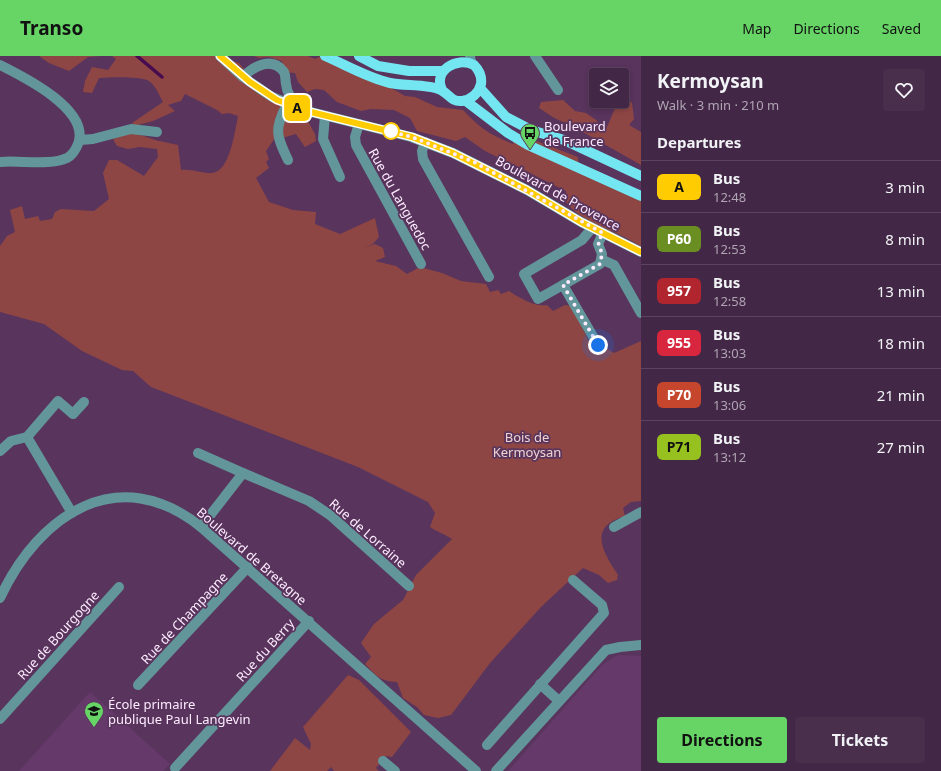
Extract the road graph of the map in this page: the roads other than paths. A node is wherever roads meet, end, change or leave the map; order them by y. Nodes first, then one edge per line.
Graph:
1 (220, 56) edge
2 (325, 56) edge
3 (359, 56) edge
4 (535, 56) edge
5 (455, 58) edge
6 (470, 59) edge
7 (0, 65) edge
8 (442, 71) junction
9 (243, 77) junction
10 (286, 84) junction
11 (480, 88) junction
12 (442, 90) junction
13 (558, 90) dead end
14 (277, 100) junction
15 (466, 101) junction
16 (288, 104) junction
17 (301, 109) junction
18 (325, 116) junction
19 (359, 124) junction
20 (157, 132) dead end
21 (80, 140) junction
22 (425, 142) junction
23 (288, 160) dead end
24 (0, 162) edge
25 (641, 176) edge
26 (340, 177) dead end
27 (641, 196) edge
28 (592, 228) junction
29 (603, 233) junction
30 (641, 252) edge
31 (602, 260) junction
32 (422, 264) dead end
33 (489, 277) dead end
34 (563, 285) junction
35 (641, 313) edge
36 (598, 345) dead end
37 (84, 402) dead end
38 (27, 437) junction
39 (0, 451) edge
40 (198, 453) dead end
41 (243, 473) junction
42 (641, 512) edge
43 (72, 513) junction
44 (201, 527) junction
45 (614, 527) dead end
46 (248, 567) junction
47 (573, 580) dead end
48 (409, 586) dead end
49 (119, 587) dead end
50 (0, 598) edge
51 (309, 622) junction
52 (641, 645) edge
53 (540, 684) junction
54 (138, 685) dead end
55 (559, 701) junction
56 (0, 719) edge
57 (486, 745) dead end
58 (383, 761) dead end
59 (175, 768) dead end
60 (395, 771) edge
61 (476, 771) edge
62 (496, 771) edge

1 - 9 street, Boulevard de Provence
2 - 12 main road
3 - 8 main road
4 - 13 street
5 - 6 main road
5 - 8 main road
6 - 11 main road
7 - 21 street
8 - 12 main road
9 - 10 street
9 - 14 street, Boulevard de Provence
10 - 14 street
10 - 17 street
11 - 15 main road
11 - 25 main road
12 - 15 main road
14 - 16 street, Boulevard de Provence
15 - 27 main road
16 - 17 street, Boulevard de Provence
16 - 23 street
17 - 18 street, Boulevard de Provence
18 - 19 street, Boulevard de Provence
18 - 26 street
19 - 22 street, Boulevard de Provence
19 - 32 street, Rue du Languedoc
20 - 21 street
21 - 24 street
22 - 28 street, Boulevard de Provence
22 - 33 street
28 - 29 street, Boulevard de Provence
28 - 34 street
29 - 30 street, Boulevard de Provence
29 - 31 street
31 - 34 street
31 - 35 street
34 - 36 street
37 - 38 street
38 - 39 street
38 - 43 street
40 - 41 street, Rue de Lorraine
41 - 44 street
41 - 48 street, Rue de Lorraine
42 - 45 street
43 - 44 street, Boulevard de Bretagne
43 - 50 street, Boulevard de Bretagne
44 - 46 street, Boulevard de Bretagne
46 - 51 street, Boulevard de Bretagne
46 - 54 street, Rue de Champagne
47 - 53 street
49 - 56 street, Rue de Bourgogne
51 - 59 street, Rue du Berry
51 - 61 street, Boulevard de Bretagne
52 - 55 street
53 - 55 street
53 - 57 street
55 - 62 street
58 - 60 street

